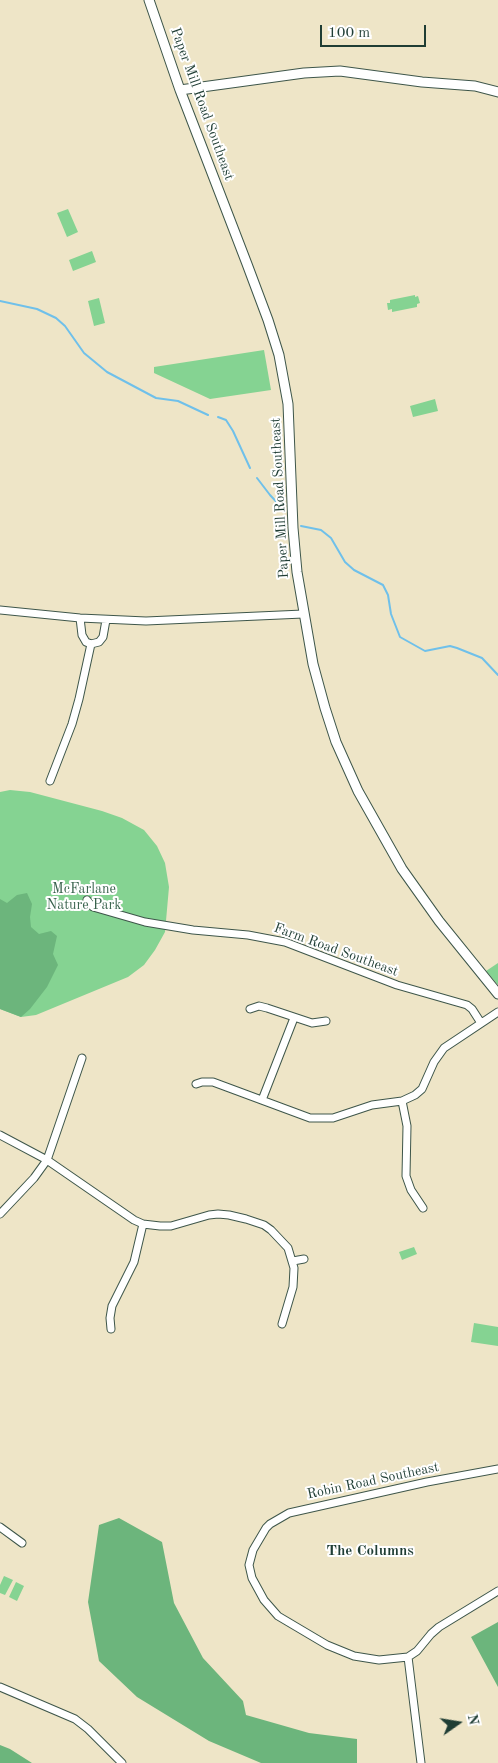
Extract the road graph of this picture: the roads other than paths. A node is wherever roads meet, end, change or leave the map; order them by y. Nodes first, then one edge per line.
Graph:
1 (149, 0) edge
2 (180, 90) junction
3 (498, 92) edge
4 (0, 610) edge
5 (303, 614) junction
6 (80, 618) junction
7 (106, 620) junction
8 (91, 644) junction
9 (50, 781) dead end
10 (87, 900) dead end
11 (498, 994) edge
12 (250, 1009) dead end
13 (498, 1012) edge
14 (294, 1018) junction
15 (326, 1021) dead end
16 (481, 1023) junction
17 (82, 1058) dead end
18 (196, 1084) dead end
19 (262, 1100) junction
20 (402, 1101) junction
21 (0, 1135) edge
22 (47, 1160) junction
23 (423, 1208) dead end
24 (0, 1214) edge
25 (143, 1224) junction
26 (304, 1259) dead end
27 (293, 1261) junction
28 (282, 1324) dead end
29 (111, 1329) dead end
30 (498, 1469) edge
31 (0, 1527) edge
32 (22, 1542) dead end
33 (498, 1591) edge
34 (408, 1657) junction
35 (0, 1686) edge
36 (122, 1763) edge
37 (421, 1763) edge

1 - 2 street, Paper Mill Road Southeast
2 - 3 street
2 - 5 street, Paper Mill Road Southeast
4 - 6 street
5 - 7 street
5 - 11 street, Paper Mill Road Southeast
6 - 7 street
6 - 8 street
7 - 8 street
8 - 9 street
10 - 16 street, Farm Road Southeast
12 - 14 street
13 - 16 street
14 - 15 street
14 - 19 street
16 - 20 street
17 - 22 street
18 - 19 street
19 - 20 street
20 - 23 street
21 - 22 street
22 - 24 street
22 - 25 street
25 - 27 street
25 - 29 street
26 - 27 street
27 - 28 street
30 - 34 street, Robin Road Southeast
31 - 32 street
33 - 34 street
34 - 37 street
35 - 36 street

